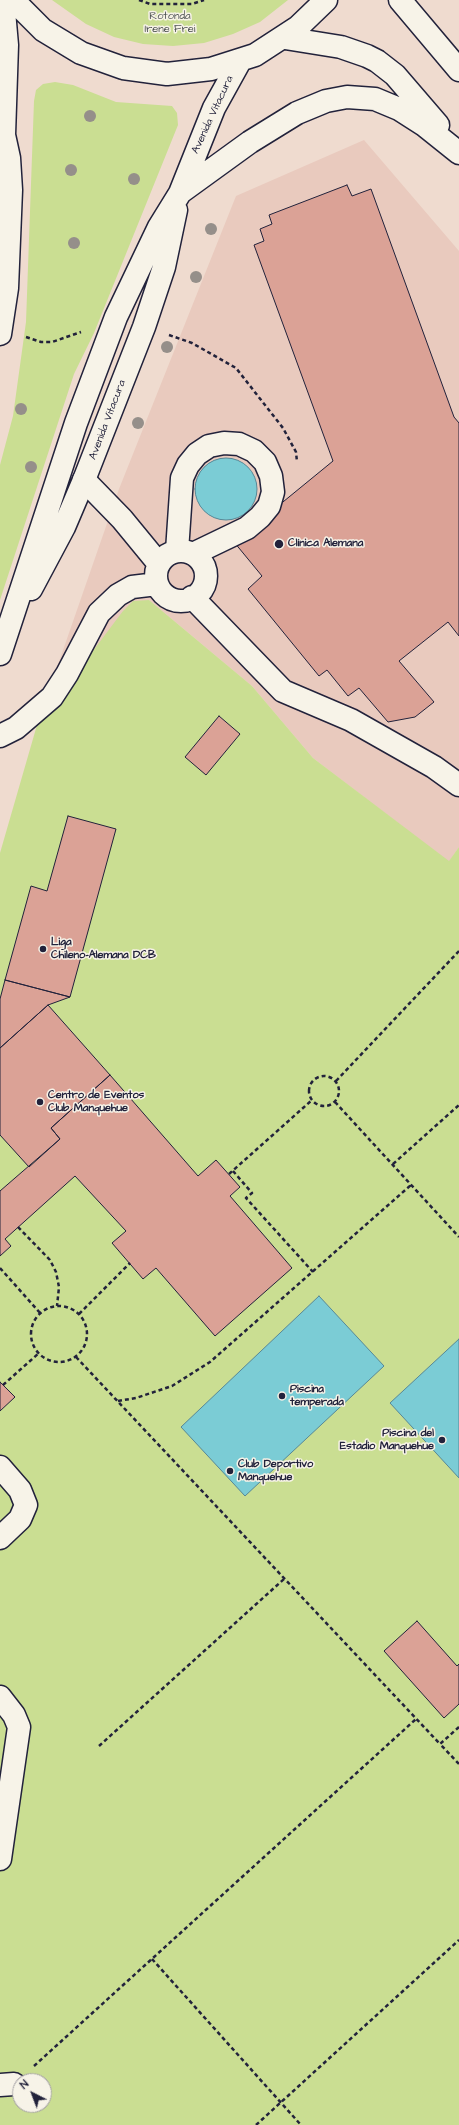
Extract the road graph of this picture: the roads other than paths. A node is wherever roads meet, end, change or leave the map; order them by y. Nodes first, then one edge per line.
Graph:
1 (3, 0) edge
2 (13, 0) edge
3 (326, 0) edge
4 (400, 0) edge
5 (285, 38) junction
6 (240, 61) junction
7 (459, 70) edge
8 (2, 142) edge
9 (459, 151) edge
10 (180, 193) junction
11 (0, 333) edge
12 (84, 480) junction
13 (185, 553) junction
14 (158, 574) junction
15 (192, 597) junction
16 (3, 645) edge
17 (0, 736) edge
18 (459, 785) edge
19 (0, 1467) edge
20 (0, 1538) edge
21 (0, 1697) edge
22 (0, 1859) edge

1 - 8 main road
2 - 6 main road
3 - 5 main road
4 - 7 main road
5 - 6 main road
5 - 9 main road
6 - 10 main road, Avenida Vitacura
8 - 11 main road
9 - 10 main road
10 - 12 main road, Avenida Vitacura
10 - 16 main road, Avenida Vitacura
12 - 14 main road
12 - 16 main road, Avenida Vitacura
13 - 13 main road
13 - 14 main road
13 - 15 main road
14 - 15 main road
14 - 17 main road
15 - 18 main road
19 - 20 main road
21 - 22 main road

